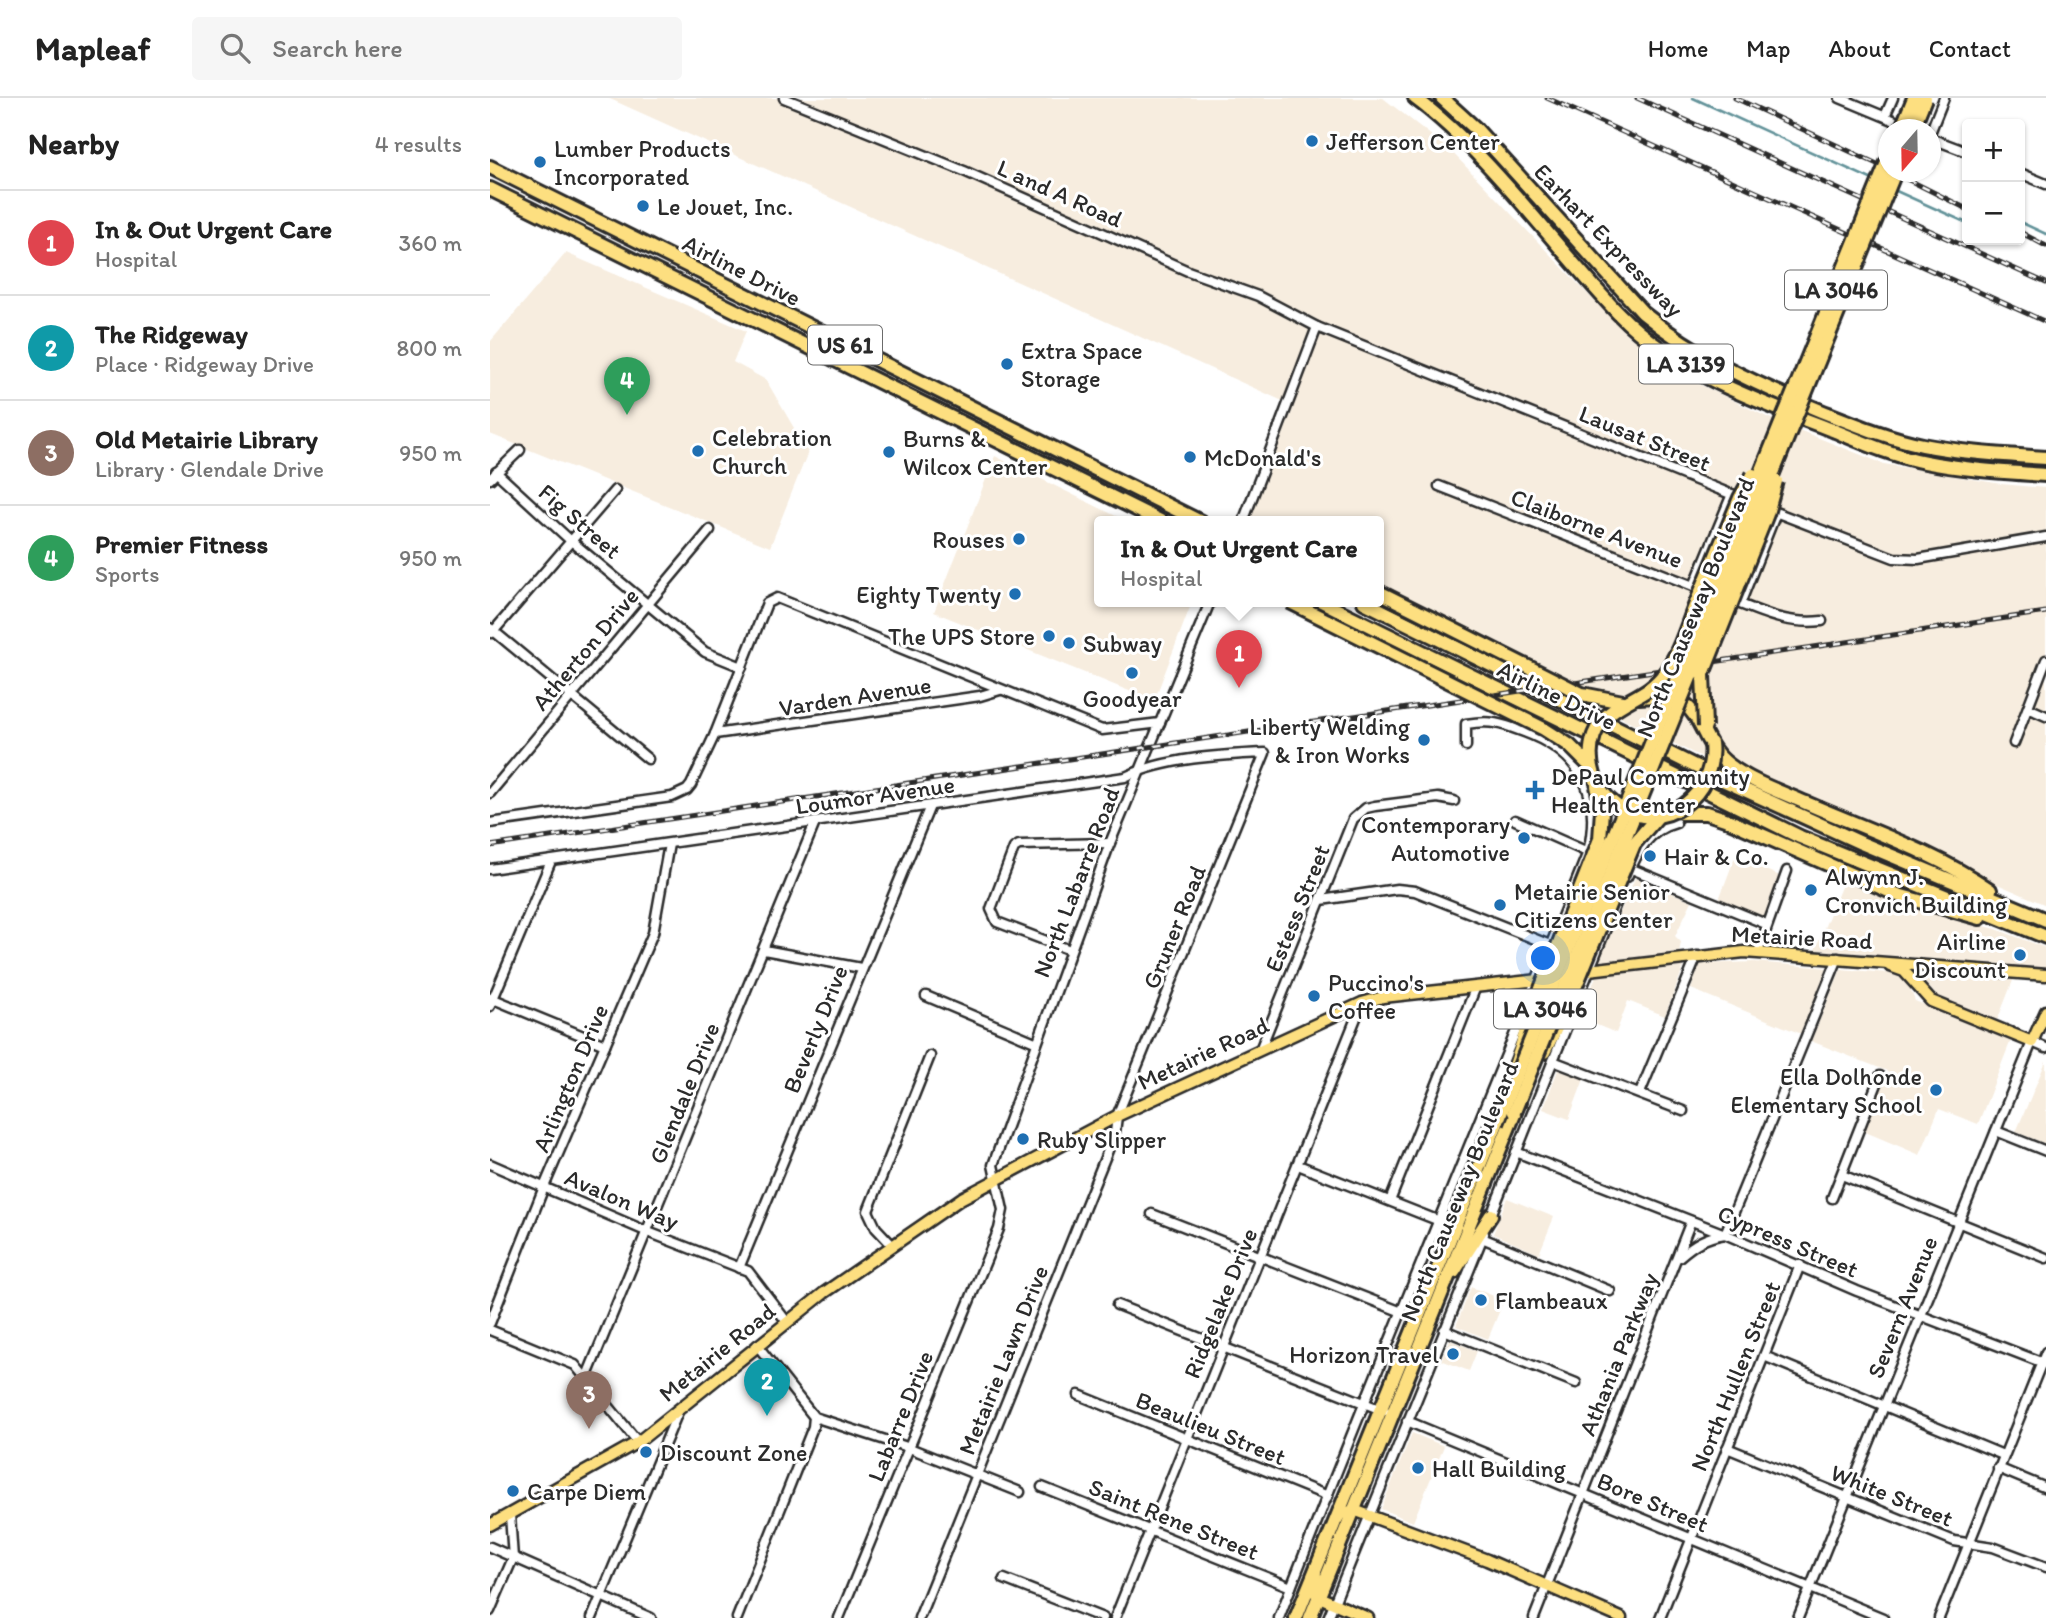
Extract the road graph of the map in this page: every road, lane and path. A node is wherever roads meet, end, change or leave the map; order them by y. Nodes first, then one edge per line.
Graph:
1 (784, 98) edge
2 (1415, 98) edge
3 (1442, 98) edge
4 (1840, 98) edge
5 (1893, 98) edge
6 (1914, 98) edge
7 (1925, 98) edge
8 (1944, 98) edge
9 (1885, 116) junction
10 (1891, 119) edge
11 (1905, 119) edge
12 (1917, 119) edge
13 (1936, 119) edge
14 (1941, 140) edge
15 (1962, 150) edge
16 (490, 167) edge
17 (2025, 175) edge
18 (1880, 182) edge
19 (1891, 182) edge
20 (2046, 184) edge
21 (490, 188) edge
22 (799, 322) junction
23 (1317, 327) junction
24 (791, 339) junction
25 (1787, 425) junction
26 (520, 450) dead end
27 (1019, 451) junction
28 (2046, 458) edge
29 (1076, 459) junction
30 (2046, 475) edge
31 (493, 476) edge
32 (1439, 486) dead end
33 (615, 490) dead end
34 (1732, 494) junction
35 (1776, 513) junction
36 (1148, 516) edge
37 (1188, 516) edge
38 (1245, 516) edge
39 (710, 530) dead end
40 (2046, 537) edge
41 (570, 540) junction
42 (1694, 586) junction
43 (1384, 595) edge
44 (1740, 604) junction
45 (648, 605) junction
46 (1208, 607) edge
47 (1300, 607) edge
48 (1331, 607) edge
49 (1374, 607) edge
50 (1822, 621) dead end
51 (491, 631) edge
52 (2046, 660) edge
53 (742, 667) junction
54 (1000, 690) junction
55 (572, 696) junction
56 (1639, 697) junction
57 (1623, 702) junction
58 (2028, 708) junction
59 (2046, 716) edge
60 (1160, 723) junction
61 (1704, 727) junction
62 (715, 734) junction
63 (1711, 743) junction
64 (2014, 743) dead end
65 (1466, 746) dead end
66 (1265, 753) joint
67 (648, 759) dead end
68 (1142, 769) junction
69 (1594, 773) junction
70 (493, 782) edge
71 (490, 793) edge
72 (1454, 801) dead end
73 (930, 806) junction
74 (1658, 816) junction
75 (1674, 818) junction
76 (1515, 820) dead end
77 (490, 823) edge
78 (815, 823) junction
79 (1110, 843) junction
80 (669, 844) junction
81 (1588, 852) junction
82 (551, 861) junction
83 (1631, 868) junction
84 (490, 869) edge
85 (1787, 871) dead end
86 (1321, 901) junction
87 (2014, 906) junction
88 (2046, 920) edge
89 (2008, 923) junction
90 (1766, 924) junction
91 (2046, 937) edge
92 (1550, 945) junction
93 (764, 950) junction
94 (1070, 950) junction
95 (1758, 952) junction
96 (1697, 956) junction
97 (1838, 958) junction
98 (1876, 961) junction
99 (1929, 965) junction
100 (861, 968) junction
101 (1590, 968) junction
102 (2046, 975) edge
103 (1535, 983) junction
104 (1916, 984) junction
105 (1475, 989) junction
106 (926, 996) dead end
107 (491, 1001) edge
108 (1362, 1003) junction
109 (2046, 1012) edge
110 (1035, 1042) junction
111 (2032, 1042) junction
112 (605, 1045) junction
113 (2046, 1048) edge
114 (1260, 1050) junction
115 (930, 1056) dead end
116 (1553, 1061) junction
117 (1880, 1076) dead end
118 (1640, 1093) junction
119 (1508, 1110) junction
120 (1683, 1111) dead end
121 (1117, 1116) junction
122 (1502, 1126) junction
123 (1996, 1131) junction
124 (2046, 1151) edge
125 (1516, 1152) junction
126 (490, 1164) edge
127 (1298, 1165) junction
128 (1842, 1175) junction
129 (995, 1181) junction
130 (544, 1187) junction
131 (1832, 1198) dead end
132 (1390, 1201) junction
133 (1152, 1214) dead end
134 (1491, 1215) junction
135 (1437, 1220) junction
136 (1691, 1222) junction
137 (1959, 1222) junction
138 (999, 1229) joint
139 (648, 1232) junction
140 (1726, 1234) junction
141 (1482, 1238) junction
142 (892, 1245) junction
143 (1260, 1256) junction
144 (2046, 1258) edge
145 (1677, 1259) junction
146 (1800, 1265) junction
147 (739, 1268) junction
148 (1445, 1283) junction
149 (1610, 1291) dead end
150 (1117, 1305) dead end
151 (1402, 1311) junction
152 (1921, 1315) junction
153 (787, 1322) junction
154 (490, 1323) edge
155 (490, 1330) edge
156 (1444, 1330) junction
157 (757, 1345) junction
158 (1223, 1348) junction
159 (2046, 1352) edge
160 (1764, 1356) junction
161 (2044, 1363) edge
162 (583, 1373) junction
163 (1576, 1383) dead end
164 (1079, 1395) dead end
165 (1365, 1404) junction
166 (1885, 1405) junction
167 (678, 1412) junction
168 (1387, 1412) junction
169 (814, 1417) junction
170 (1408, 1421) junction
171 (1186, 1439) junction
172 (638, 1441) junction
173 (907, 1447) junction
174 (1727, 1448) junction
175 (2003, 1455) junction
176 (1998, 1468) junction
177 (978, 1475) junction
178 (1042, 1487) dead end
179 (2046, 1488) edge
180 (1020, 1492) dead end
181 (1583, 1493) junction
182 (1328, 1496) junction
183 (1847, 1498) junction
184 (1354, 1510) junction
185 (510, 1515) junction
186 (1370, 1516) junction
187 (1335, 1524) junction
188 (490, 1525) edge
189 (1150, 1530) junction
190 (1692, 1540) junction
191 (1969, 1543) junction
192 (490, 1547) edge
193 (513, 1558) junction
194 (1319, 1561) junction
195 (2046, 1567) edge
196 (1004, 1579) dead end
197 (1546, 1586) junction
198 (1291, 1587) junction
199 (1810, 1589) junction
200 (601, 1597) junction
201 (1319, 1597) junction
202 (1334, 1604) junction
203 (490, 1611) edge
204 (592, 1618) edge
205 (652, 1618) edge
206 (737, 1618) edge
207 (839, 1618) edge
208 (919, 1618) edge
209 (1103, 1618) edge
210 (1115, 1618) edge
211 (1279, 1618) edge
212 (1296, 1618) edge
213 (1310, 1618) edge
214 (1328, 1618) edge
215 (1368, 1618) edge
216 (1534, 1618) edge
217 (1620, 1618) edge
218 (1660, 1618) edge
219 (1798, 1618) edge
220 (1883, 1618) edge
221 (1939, 1618) edge

1 - 23 street, L and A Road
2 - 30 highway, Earhart Expressway / LA 3139
3 - 28 highway, Earhart Expressway / LA 3139
4 - 9 street
5 - 9 street
6 - 11 highway, bridge
7 - 12 highway, bridge
8 - 13 street
9 - 10 street
14 - 15 street
16 - 22 highway, Airline Drive / US 61
17 - 20 street
18 - 25 highway, LA 3046, bridge
19 - 25 highway, LA 3046, bridge
21 - 24 highway, Airline Drive / US 61
22 - 24 highway
22 - 29 highway, Airline Drive / US 61
23 - 34 street, Lausat Street
23 - 38 street
24 - 27 highway, Airline Drive / US 61
25 - 56 highway, bridge
25 - 61 highway, bridge
25 - 119 highway, North Causeway Boulevard, bridge
25 - 119 highway, North Causeway Boulevard / LA 3046, bridge
26 - 31 street
27 - 29 highway
27 - 36 highway, Airline Drive / US 61
29 - 37 highway, Airline Drive / US 61
31 - 41 street, Fig Street
32 - 42 street, Claiborne Avenue
33 - 41 street
34 - 35 street, Lausat Street
34 - 42 street
35 - 40 street, Lausat Street
35 - 44 street
39 - 45 street, Atherton Drive
41 - 45 street, Fig Street
41 - 51 street
42 - 44 street, Claiborne Avenue
43 - 57 highway, bridge
44 - 50 street, Claiborne Avenue
45 - 53 street, Fig Street
45 - 55 street, Atherton Drive
46 - 60 street, North Labarre Road
47 - 69 highway, bridge
48 - 89 highway, Airline Drive
49 - 87 highway, Airline Drive
51 - 55 street
52 - 58 street
53 - 54 street
53 - 62 street
54 - 60 street
54 - 62 street, Varden Avenue
55 - 67 street
55 - 70 street, Atherton Drive
56 - 57 highway, bridge
56 - 61 highway, bridge
57 - 69 highway, bridge
58 - 59 street
58 - 64 street
60 - 68 street, North Labarre Road
61 - 63 highway, bridge
62 - 77 street
63 - 75 highway, bridge
63 - 87 highway
65 - 81 street, North Causeway Boulevard
66 - 68 street, Loumor Avenue
66 - 121 street, Gruner Road
68 - 73 street, Loumor Avenue
68 - 79 street, North Labarre Road
69 - 74 highway, bridge
69 - 119 highway, bridge
70 - 71 street, Atherton Drive
72 - 86 street, Estess Street
73 - 78 street, Loumor Avenue
73 - 100 street, Beverly Drive
74 - 75 highway, bridge
74 - 119 highway, bridge
75 - 83 street, North Causeway Boulevard
75 - 89 highway
76 - 81 street
78 - 80 street, Loumor Avenue
78 - 93 street, Glendale Drive
79 - 94 street, North Labarre Road
79 - 94 street
80 - 82 street, Loumor Avenue
80 - 112 street, Arlington Drive
81 - 83 street
81 - 92 street, North Causeway Boulevard
82 - 84 street, Loumor Avenue
82 - 107 street
83 - 90 street
83 - 101 street, North Causeway Boulevard
85 - 90 street
86 - 92 street
86 - 114 street, Estess Street
87 - 88 highway, Airline Drive
89 - 91 highway, Airline Drive
90 - 95 street
92 - 103 street, North Causeway Boulevard
93 - 100 street
93 - 139 street, Glendale Drive
94 - 110 street, North Labarre Road
95 - 96 main road, Metairie Road
95 - 97 main road, Metairie Road
96 - 101 main road, Metairie Road
96 - 118 street
97 - 98 main road, Metairie Road
97 - 140 street
98 - 99 main road, Metairie Road
98 - 104 main road
99 - 102 main road, Metairie Road
99 - 104 main road
100 - 147 street, Beverly Drive
101 - 103 main road, Metairie Road
101 - 116 street, North Causeway Boulevard
103 - 105 main road, Metairie Road
103 - 135 street, North Causeway Boulevard
104 - 111 main road
105 - 108 main road, Metairie Road
105 - 132 street
106 - 110 street
107 - 112 street
108 - 114 main road, Metairie Road
108 - 127 street, Ridgelake Drive
109 - 111 main road, Severn Avenue
110 - 129 street, North Labarre Road
111 - 113 street
111 - 123 street, Severn Avenue
112 - 130 street, Arlington Drive
114 - 121 main road, Metairie Road
115 - 142 street
116 - 118 street
116 - 125 street, North Causeway Boulevard
117 - 128 street
118 - 120 street
119 - 122 highway, North Causeway Boulevard
121 - 129 main road, Metairie Road
121 - 177 street, Metairie Lawn Drive
122 - 148 highway, North Causeway Boulevard
122 - 168 highway, North Causeway Boulevard
123 - 124 street
123 - 137 street, Severn Avenue
125 - 134 street, North Causeway Boulevard
125 - 136 street, Cypress Street
126 - 130 street, Avalon Way
127 - 132 street
127 - 143 street, Ridgelake Drive
128 - 131 street
128 - 137 street
129 - 138 street, North Labarre Road
129 - 142 main road, Metairie Road
130 - 139 street, Avalon Way
130 - 154 street, Arlington Drive
132 - 135 street
133 - 143 street
134 - 141 street, North Causeway Boulevard
134 - 148 highway
135 - 151 street, North Causeway Boulevard
136 - 140 street, Cypress Street
136 - 145 street, Athania Parkway
137 - 144 street
137 - 152 street, Severn Avenue
138 - 173 street, Labarre Drive
139 - 147 street, Avalon Way
139 - 162 street, Glendale Drive
140 - 145 street
140 - 146 street, Cypress Street
141 - 149 street
141 - 156 street, North Causeway Boulevard
142 - 153 main road, Metairie Road
143 - 151 street
143 - 158 street, Ridgelake Drive
145 - 181 street, Athania Parkway
146 - 152 street, Cypress Street
146 - 160 street, North Hullen Street
147 - 153 street
148 - 168 highway, North Causeway Boulevard
150 - 158 street
151 - 165 street, North Causeway Boulevard
152 - 161 street, Cypress Street
152 - 166 street, Severn Avenue
153 - 157 main road, Metairie Road
155 - 162 street
156 - 163 street
156 - 170 street, North Causeway Boulevard
157 - 167 main road, Metairie Road
157 - 169 street
158 - 165 street
158 - 171 street, Ridgelake Drive
159 - 161 street
160 - 166 street
160 - 174 street, North Hullen Street
161 - 175 street
162 - 172 street
164 - 171 street, Beaulieu Street
165 - 168 street
165 - 182 street, North Causeway Boulevard
166 - 175 street
166 - 183 street, Severn Avenue
167 - 172 main road, Metairie Road
167 - 200 street
168 - 184 highway, North Causeway Boulevard
168 - 187 highway, North Causeway Boulevard
169 - 173 street
169 - 206 street
170 - 181 street, Bore Street
170 - 186 street, North Causeway Boulevard
171 - 182 street, Beaulieu Street
171 - 189 street, Ridgelake Drive
172 - 185 main road, Metairie Road
173 - 177 street
173 - 207 street, Labarre Drive
174 - 183 street, White Street
174 - 190 street, North Hullen Street
175 - 176 street
176 - 179 street
176 - 191 street
177 - 180 street
177 - 208 street, Metairie Lawn Drive
178 - 189 street, Saint Rene Street
181 - 190 street, Bore Street
181 - 197 street, Athania Parkway
182 - 198 street, North Causeway Boulevard
183 - 191 street, White Street
183 - 199 street, Severn Avenue
184 - 186 main road
184 - 187 main road
184 - 201 highway, North Causeway Boulevard
185 - 188 main road, Metairie Road
185 - 193 street
186 - 197 main road
186 - 202 street, North Causeway Boulevard
187 - 194 highway, North Causeway Boulevard
189 - 198 street, Saint Rene Street
189 - 210 street, Ridgelake Drive
190 - 199 street, Bore Street
190 - 218 street, North Hullen Street
191 - 195 street, White Street
191 - 221 street
192 - 193 street
193 - 200 street
193 - 203 street
194 - 201 main road
194 - 212 highway, North Causeway Boulevard
196 - 209 street
197 - 216 street, Athania Parkway
197 - 217 main road
198 - 211 street, North Causeway Boulevard
199 - 219 street, Severn Avenue
199 - 220 street, Bore Street
200 - 204 street
200 - 205 street
201 - 202 main road
201 - 213 highway, North Causeway Boulevard
202 - 214 street, North Causeway Boulevard
202 - 215 main road

